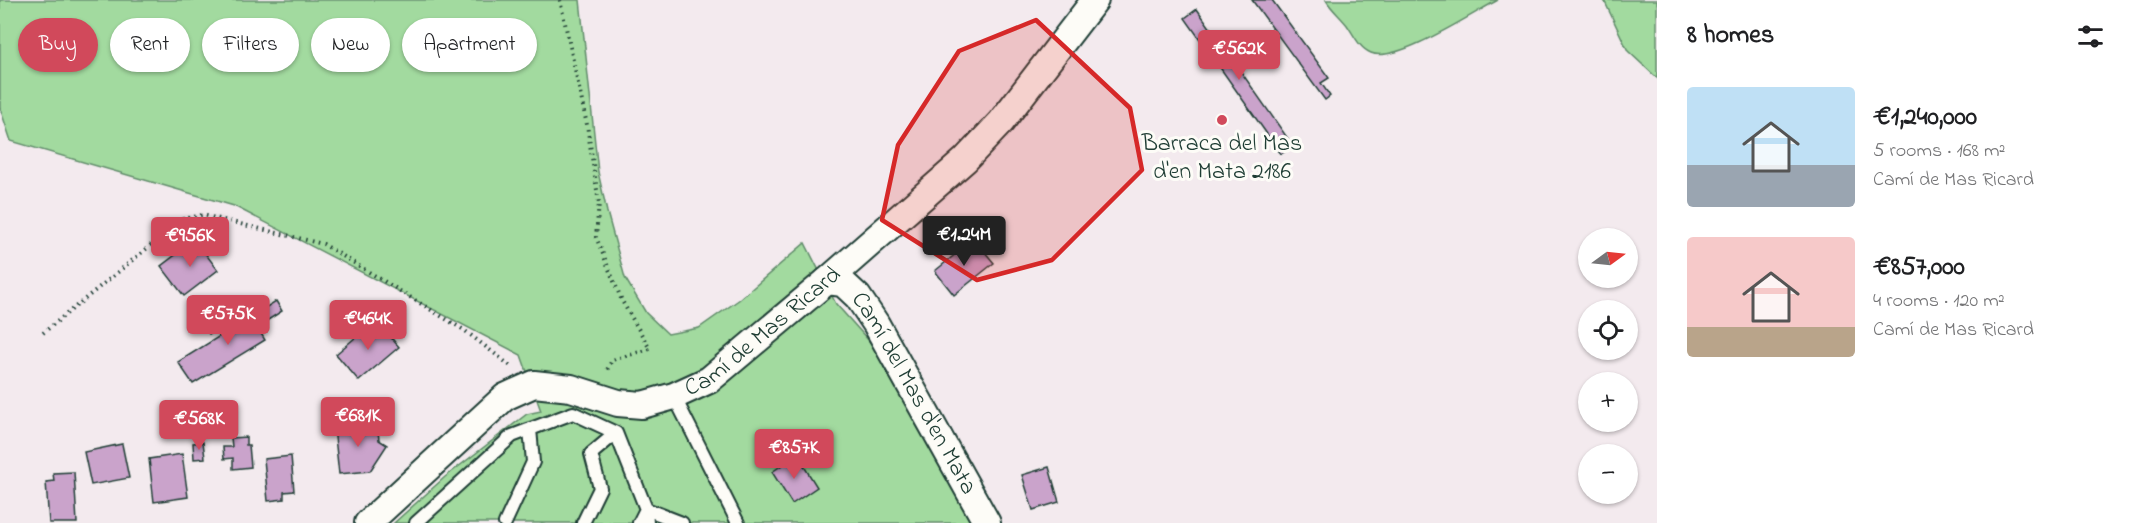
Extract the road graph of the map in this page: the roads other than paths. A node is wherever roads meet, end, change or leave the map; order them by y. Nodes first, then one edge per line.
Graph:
1 (1095, 0) edge
2 (827, 281) junction
3 (675, 396) junction
4 (530, 429) junction
5 (616, 433) junction
6 (646, 509) junction
7 (368, 523) edge
8 (416, 523) edge
9 (505, 523) edge
10 (583, 523) edge
11 (639, 523) edge
12 (647, 523) edge
13 (682, 523) edge
14 (738, 523) edge
15 (987, 523) edge

1 - 2 street, Camí de Mas Ricard
2 - 3 street, Camí de Mas Ricard
2 - 15 street, Camí del Mas d'en Mata
3 - 7 street, Camí de Mas Ricard
3 - 14 lane
4 - 5 lane
4 - 8 lane
4 - 9 lane
5 - 6 lane
5 - 10 lane
6 - 11 lane
6 - 12 lane
6 - 13 lane

